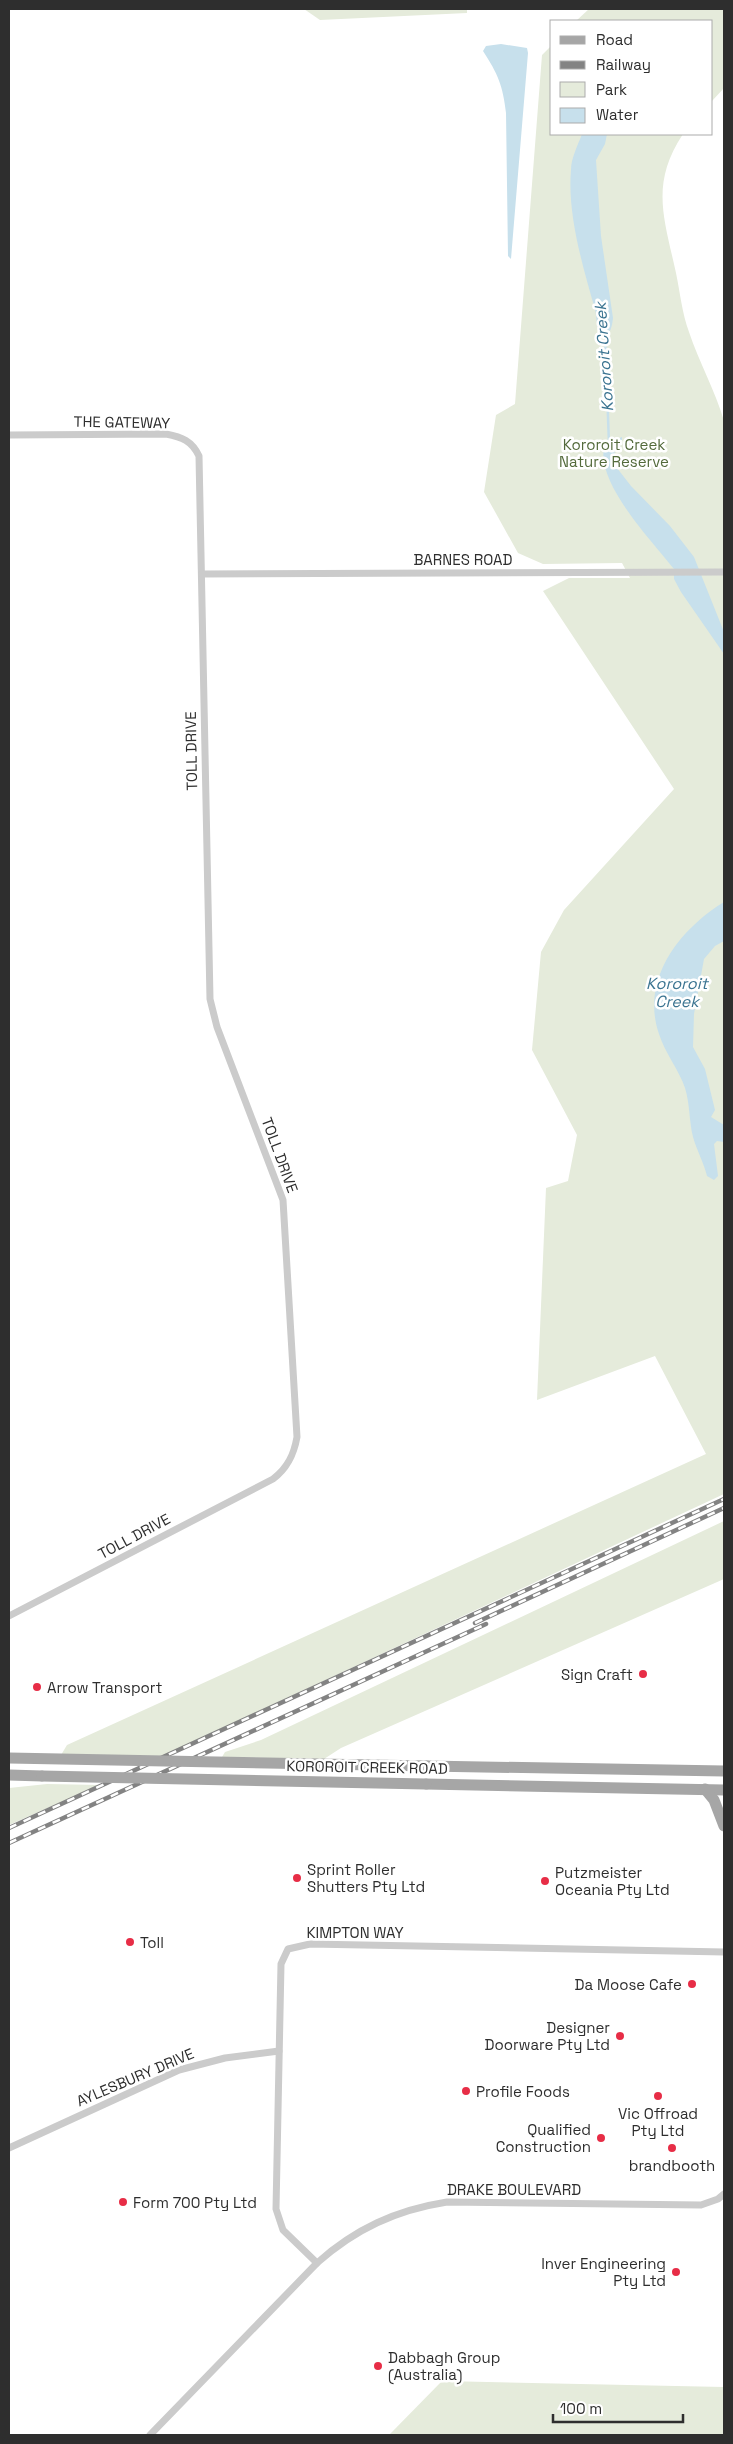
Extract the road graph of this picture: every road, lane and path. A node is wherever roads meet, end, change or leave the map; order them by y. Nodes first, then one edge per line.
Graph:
1 (9, 435) edge
2 (201, 543) joint
3 (724, 572) edge
4 (202, 574) junction
5 (9, 1616) edge
6 (9, 1758) edge
7 (724, 1771) edge
8 (9, 1775) edge
9 (705, 1789) junction
10 (724, 1790) edge
11 (724, 1826) edge
12 (724, 1952) edge
13 (279, 2050) junction
14 (9, 2148) edge
15 (724, 2194) edge
16 (317, 2263) junction
17 (150, 2435) edge

1 - 2 street, THE GATEWAY
2 - 4 street, TOLL DRIVE
3 - 4 street, BARNES ROAD
4 - 5 street, TOLL DRIVE
6 - 7 main road, KOROROIT CREEK ROAD, bridge
8 - 9 main road, KOROROIT CREEK ROAD, bridge
9 - 10 main road, KOROROIT CREEK ROAD
9 - 11 main road
12 - 13 street, KIMPTON WAY
13 - 14 street, AYLESBURY DRIVE
13 - 16 street, KIMPTON WAY
15 - 16 street, DRAKE BOULEVARD
16 - 17 street, DRAKE BOULEVARD

